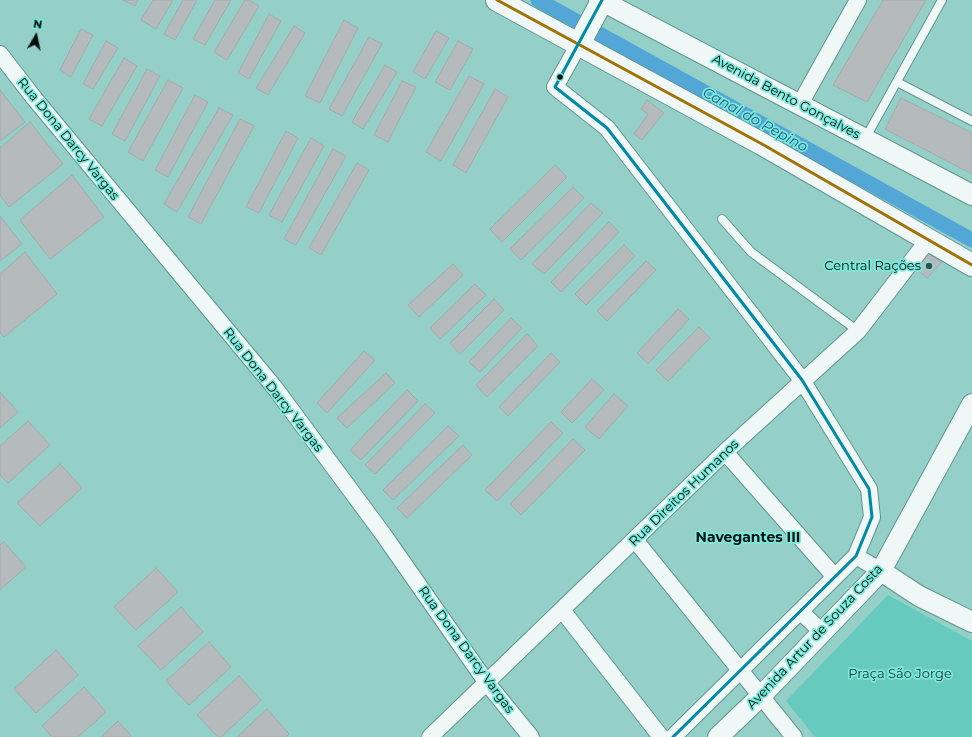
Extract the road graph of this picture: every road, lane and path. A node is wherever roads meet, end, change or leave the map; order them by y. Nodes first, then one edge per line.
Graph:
1 (497, 0) edge
2 (858, 0) edge
3 (942, 0) edge
4 (599, 2) edge
5 (578, 37) junction
6 (0, 54) edge
7 (897, 82) junction
8 (800, 104) junction
9 (972, 121) edge
10 (865, 139) junction
11 (972, 195) edge
12 (722, 219) dead end
13 (928, 240) junction
14 (972, 265) edge
15 (858, 331) junction
16 (802, 380) junction
17 (972, 404) edge
18 (725, 452) junction
19 (635, 540) junction
20 (856, 556) junction
21 (881, 570) junction
22 (835, 577) junction
23 (562, 610) junction
24 (800, 612) junction
25 (971, 620) edge
26 (822, 632) junction
27 (741, 671) junction
28 (487, 683) junction
29 (761, 696) junction
30 (430, 737) edge
31 (530, 737) edge
32 (661, 737) edge
33 (673, 737) edge
34 (718, 737) edge
35 (794, 737) edge

1 - 5 main road
2 - 8 street
3 - 7 lane
4 - 5 main road
4 - 8 street, Avenida Bento Gonçalves
5 - 13 main road
5 - 16 street
6 - 28 street, Rua Dona Darcy Vargas
7 - 9 lane
7 - 10 lane
8 - 10 street, Avenida Bento Gonçalves
10 - 11 street, Avenida Bento Gonçalves
12 - 15 lane
13 - 14 main road
13 - 15 street, Rua Direitos Humanos
15 - 16 street, Rua Direitos Humanos
16 - 18 street, Rua Direitos Humanos
16 - 20 street, Avenida Artur de Souza Costa
17 - 21 street, Avenida Artur de Souza Costa
18 - 19 street, Rua Direitos Humanos
18 - 22 street
19 - 23 street, Rua Direitos Humanos
19 - 27 street
20 - 21 street
20 - 22 street, Avenida Artur de Souza Costa
21 - 25 street
21 - 26 street, Avenida Artur de Souza Costa
22 - 24 street, Avenida Artur de Souza Costa
23 - 28 street, Rua Direitos Humanos
23 - 32 street
24 - 26 street
24 - 27 street, Avenida Artur de Souza Costa
26 - 29 street, Avenida Artur de Souza Costa
27 - 29 street
27 - 33 street, Avenida Artur de Souza Costa
28 - 30 street, Rua Direitos Humanos
28 - 31 street, Rua Dona Darcy Vargas
29 - 34 street, Avenida Artur de Souza Costa
29 - 35 street

